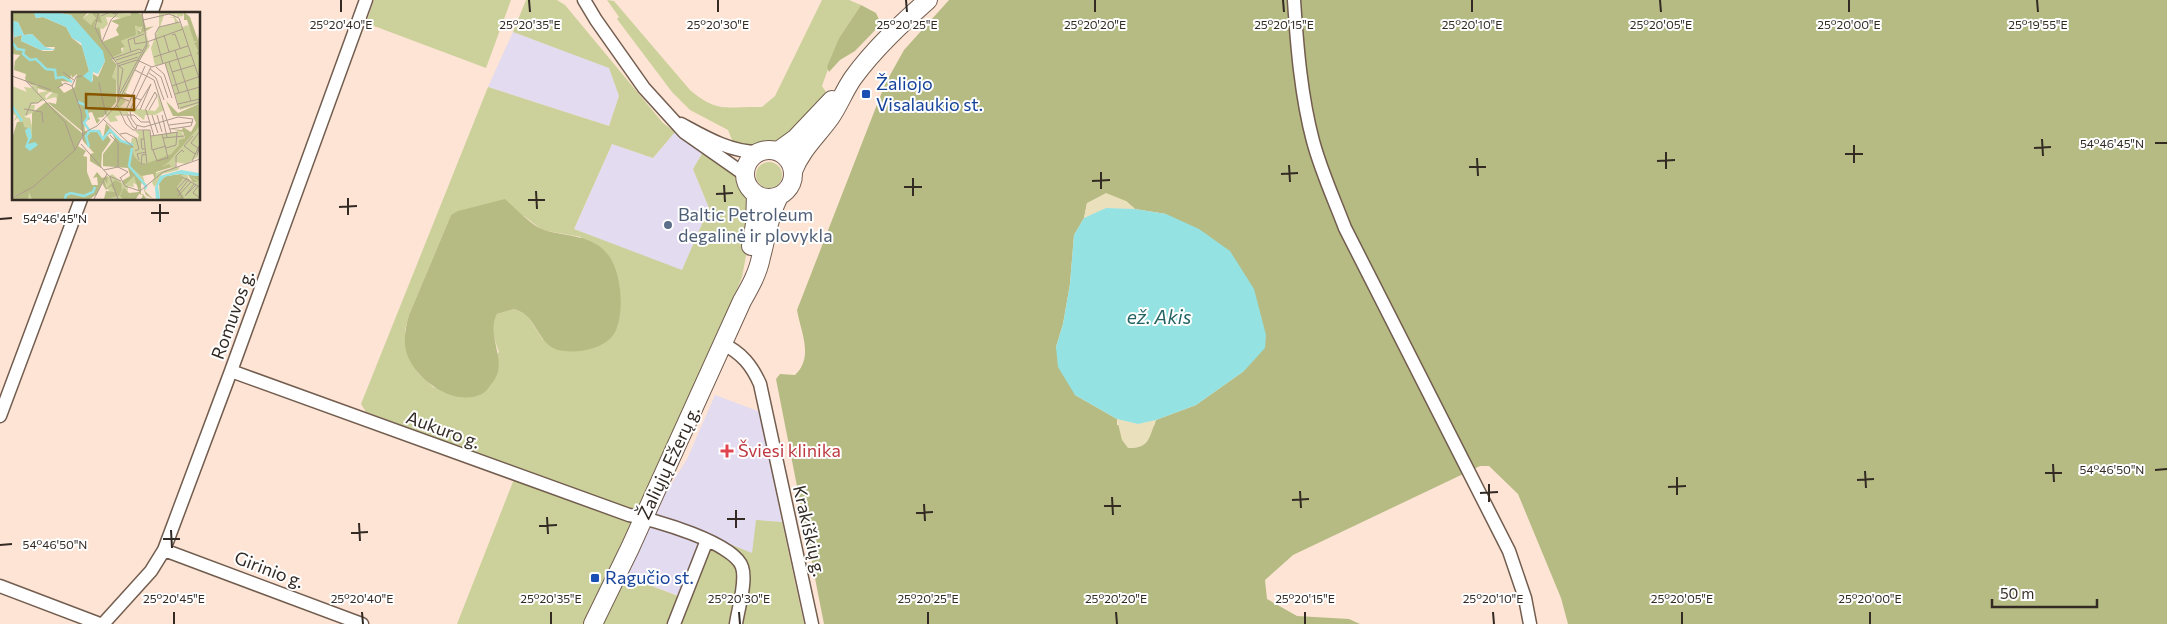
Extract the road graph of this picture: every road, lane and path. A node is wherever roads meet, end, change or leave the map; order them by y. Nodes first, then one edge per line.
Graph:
1 (156, 0) edge
2 (366, 0) edge
3 (584, 0) edge
4 (928, 0) edge
5 (1294, 0) edge
6 (152, 12) edge
7 (845, 90) junction
8 (672, 120) junction
9 (778, 151) junction
10 (758, 152) junction
11 (793, 171) junction
12 (744, 174) junction
13 (756, 195) junction
14 (779, 196) junction
15 (81, 200) edge
16 (742, 301) junction
17 (723, 344) junction
18 (232, 371) junction
19 (0, 416) edge
20 (644, 517) junction
21 (707, 540) junction
22 (164, 550) junction
23 (0, 586) edge
24 (101, 624) edge
25 (362, 624) edge
26 (593, 624) edge
27 (674, 624) edge
28 (736, 624) edge
29 (812, 624) edge
30 (1530, 624) edge

1 - 6 street
2 - 18 street, Romuvos g.
3 - 8 street
4 - 7 main road
5 - 30 street
7 - 9 main road
7 - 11 main road
8 - 10 street
8 - 12 street
9 - 10 main road
9 - 11 main road
10 - 12 main road
11 - 14 main road
12 - 13 main road
13 - 14 main road
13 - 16 main road, Žaliųjų Ežerų g.
14 - 16 main road, Žaliųjų Ežerų g.
15 - 19 street
16 - 17 main road, Žaliųjų Ežerų g.
17 - 20 main road, Žaliųjų Ežerų g.
17 - 29 street, Krakiškių g.
18 - 20 street, Aukuro g.
18 - 22 street, Romuvos g.
20 - 21 street, Aukuro g.
20 - 26 main road, Žaliųjų Ežerų g.
21 - 27 street
21 - 28 street, Aukuro g.
22 - 24 street, Romuvos g.
22 - 25 street, Girinio g.
23 - 24 street

